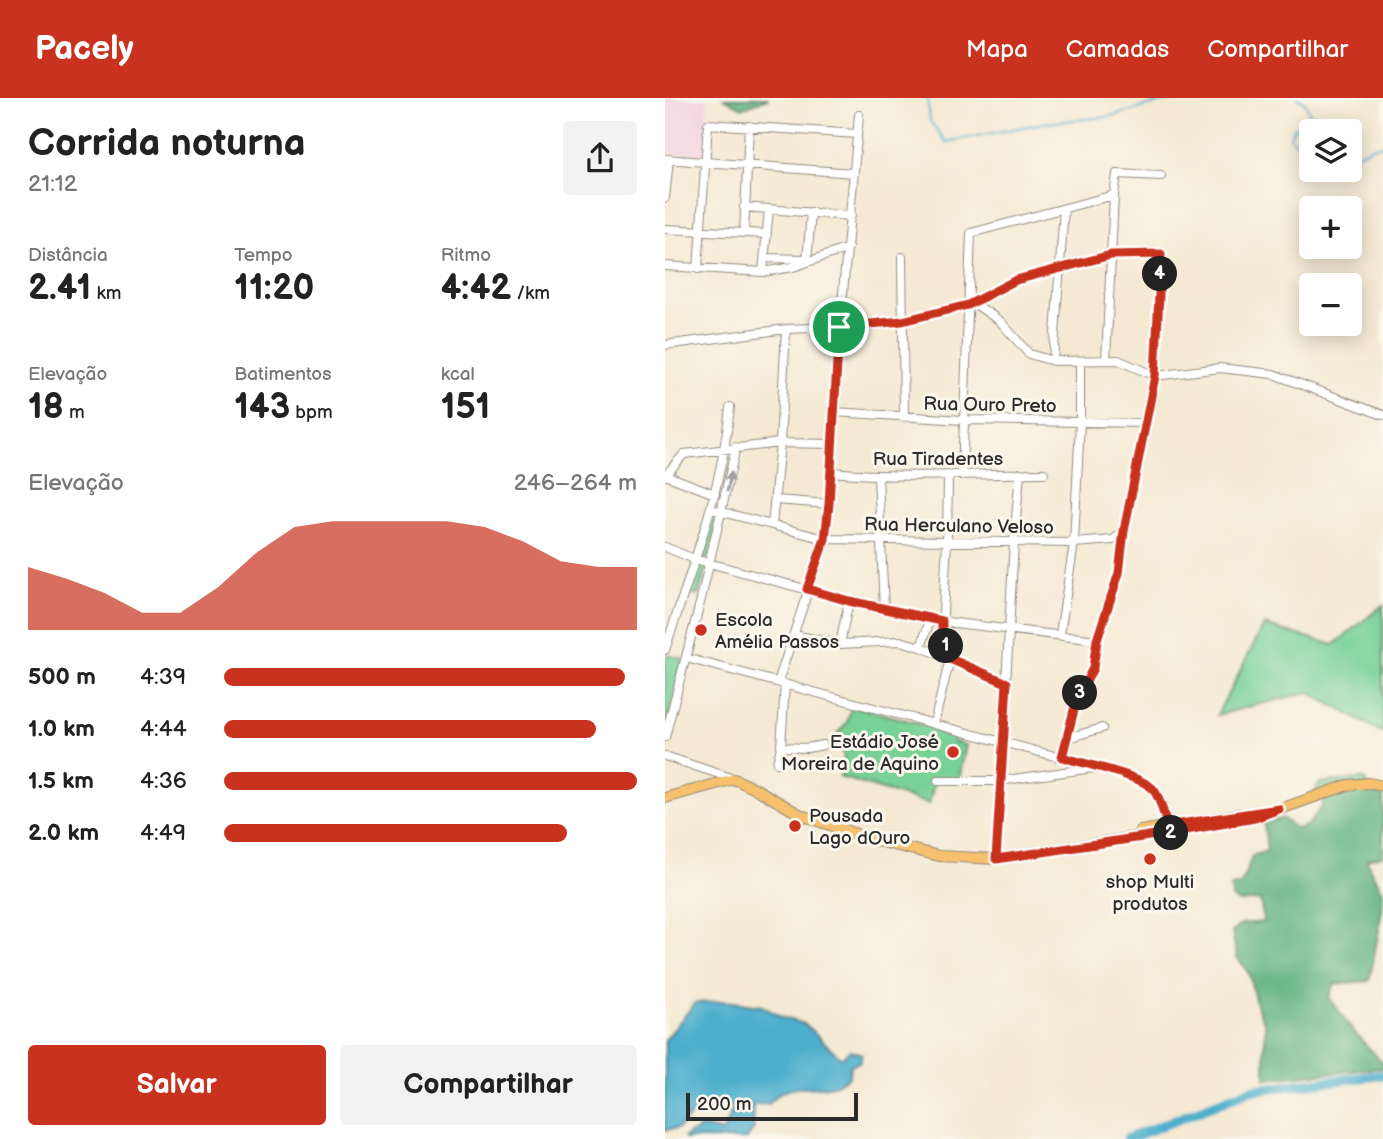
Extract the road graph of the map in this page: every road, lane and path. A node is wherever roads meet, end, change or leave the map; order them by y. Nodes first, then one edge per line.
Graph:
1 (859, 115) dead end
2 (749, 126) junction
3 (857, 134) junction
4 (667, 159) edge
5 (706, 162) junction
6 (746, 165) junction
7 (853, 173) junction
8 (1161, 176) dead end
9 (1114, 195) junction
10 (665, 198) edge
11 (744, 207) junction
12 (769, 209) junction
13 (1064, 209) junction
14 (811, 212) junction
15 (851, 216) junction
16 (665, 229) edge
17 (702, 232) junction
18 (744, 233) junction
19 (767, 234) junction
20 (848, 248) junction
21 (1111, 255) junction
22 (902, 257) dead end
23 (765, 258) junction
24 (807, 260) junction
25 (665, 266) edge
26 (1061, 267) junction
27 (698, 269) junction
28 (763, 272) junction
29 (968, 305) junction
30 (902, 321) junction
31 (839, 327) junction
32 (786, 329) junction
33 (665, 345) edge
34 (1106, 360) junction
35 (1053, 361) junction
36 (1080, 362) junction
37 (1155, 376) junction
38 (730, 407) dead end
39 (834, 412) junction
40 (1383, 415) edge
41 (904, 417) junction
42 (963, 420) junction
43 (1080, 421) junction
44 (1145, 423) junction
45 (780, 443) junction
46 (831, 444) junction
47 (736, 447) junction
48 (726, 449) junction
49 (831, 472) junction
50 (1020, 473) junction
51 (1044, 473) dead end
52 (665, 475) edge
53 (962, 475) junction
54 (878, 476) junction
55 (948, 477) junction
56 (715, 494) junction
57 (775, 500) junction
58 (829, 504) junction
59 (711, 509) junction
60 (722, 512) junction
61 (772, 525) junction
62 (1124, 531) junction
63 (825, 539) junction
64 (879, 540) junction
65 (947, 542) junction
66 (1014, 542) junction
67 (1074, 543) junction
68 (665, 547) edge
69 (694, 559) junction
70 (709, 563) junction
71 (807, 589) junction
72 (684, 593) junction
73 (701, 599) junction
74 (849, 601) junction
75 (884, 609) junction
76 (665, 613) edge
77 (675, 618) junction
78 (930, 620) junction
79 (942, 621) junction
80 (1009, 629) junction
81 (1060, 634) junction
82 (794, 635) junction
83 (1097, 640) junction
84 (840, 644) junction
85 (922, 647) junction
86 (665, 650) edge
87 (686, 658) junction
88 (950, 659) junction
89 (782, 683) junction
90 (1007, 683) junction
91 (934, 723) junction
92 (1102, 728) dead end
93 (665, 737) edge
94 (1068, 738) junction
95 (1003, 741) junction
96 (823, 746) dead end
97 (781, 747) junction
98 (665, 756) edge
99 (1062, 757) junction
100 (777, 763) dead end
101 (1095, 767) junction
102 (734, 779) junction
103 (938, 781) dead end
104 (999, 781) junction
105 (1383, 786) edge
106 (665, 798) edge
107 (1168, 830) junction
108 (996, 857) junction

1 - 3 street
2 - 3 street
2 - 5 street
2 - 6 street
3 - 7 street
4 - 5 street
4 - 10 street
5 - 6 street
5 - 17 street
6 - 7 street
6 - 11 street
7 - 15 street
8 - 9 street
9 - 13 street
9 - 21 street
11 - 12 street
11 - 18 street
12 - 14 street
12 - 19 street
13 - 26 street
13 - 29 street
14 - 15 street
14 - 24 street
15 - 20 street
16 - 17 street
17 - 18 street
17 - 27 street
18 - 19 street
19 - 23 street
20 - 24 street
20 - 31 street
21 - 26 street
21 - 34 street
21 - 37 street
22 - 30 street
23 - 24 street
23 - 28 street
24 - 28 street
25 - 27 street
26 - 29 street
26 - 35 street
27 - 28 street
29 - 30 street
29 - 35 street
29 - 42 street
30 - 31 street
30 - 41 street
31 - 32 street
31 - 39 street
32 - 33 street
32 - 45 street
34 - 36 street
34 - 37 street
35 - 36 street
36 - 43 street
37 - 40 street
37 - 44 street
38 - 48 street
39 - 41 street, Rua Ouro Preto
39 - 46 street
41 - 42 street, Rua Ouro Preto
42 - 43 street, Rua Ouro Preto
42 - 53 street
43 - 44 street, Rua Ouro Preto
43 - 67 street
44 - 62 street
45 - 46 street
45 - 47 street
45 - 57 street
46 - 49 street
47 - 48 street
60 -> 47 street
48 - 52 street
48 - 56 street
49 - 54 street, Rua Tiradentes
49 - 58 street
50 - 51 street, Rua Tiradentes
50 - 53 street, Rua Tiradentes
50 - 66 street
52 - 56 street
53 - 55 street, Rua Tiradentes
54 - 55 street, Rua Tiradentes
54 - 64 street
55 - 65 street
56 - 59 street
57 - 58 street
57 - 61 street
58 - 63 street
59 - 60 street, Rua Herculano Veloso
59 - 69 street
60 - 61 street, Rua Herculano Veloso
60 - 70 street
61 - 63 street, Rua Herculano Veloso
62 - 67 street, Rua Herculano Veloso
62 - 83 street
63 - 64 street, Rua Herculano Veloso
63 - 71 street
64 - 65 street, Rua Herculano Veloso
64 - 75 street
65 - 66 street, Rua Herculano Veloso
65 - 79 street
66 - 67 street, Rua Herculano Veloso
66 - 80 street
67 - 81 street
68 - 69 street
69 - 70 street
69 - 72 street
70 - 71 street
70 - 73 street
71 - 74 street
71 - 82 street
72 - 73 street
72 - 77 street
73 - 87 street
74 - 75 street
74 - 84 street
75 - 78 street
76 - 77 street
77 - 86 street
78 - 79 street
78 - 85 street
79 - 80 street
79 - 88 street
80 - 81 street
80 - 90 street
81 - 83 street
82 - 84 street
82 - 89 street
83 - 94 street
84 - 85 street
85 - 88 street
87 - 89 street
87 - 93 street
88 - 90 street
88 - 91 street
89 - 91 street
89 - 97 street
90 - 95 street
91 - 95 street
92 - 94 street
94 - 99 street
95 - 99 street
95 - 104 street
96 - 97 street
97 - 100 street
98 - 102 street
99 - 101 street
101 - 104 street
101 - 107 street
102 - 106 main road
102 - 108 main road
103 - 104 street
104 - 108 street
105 - 107 main road
107 - 108 main road

